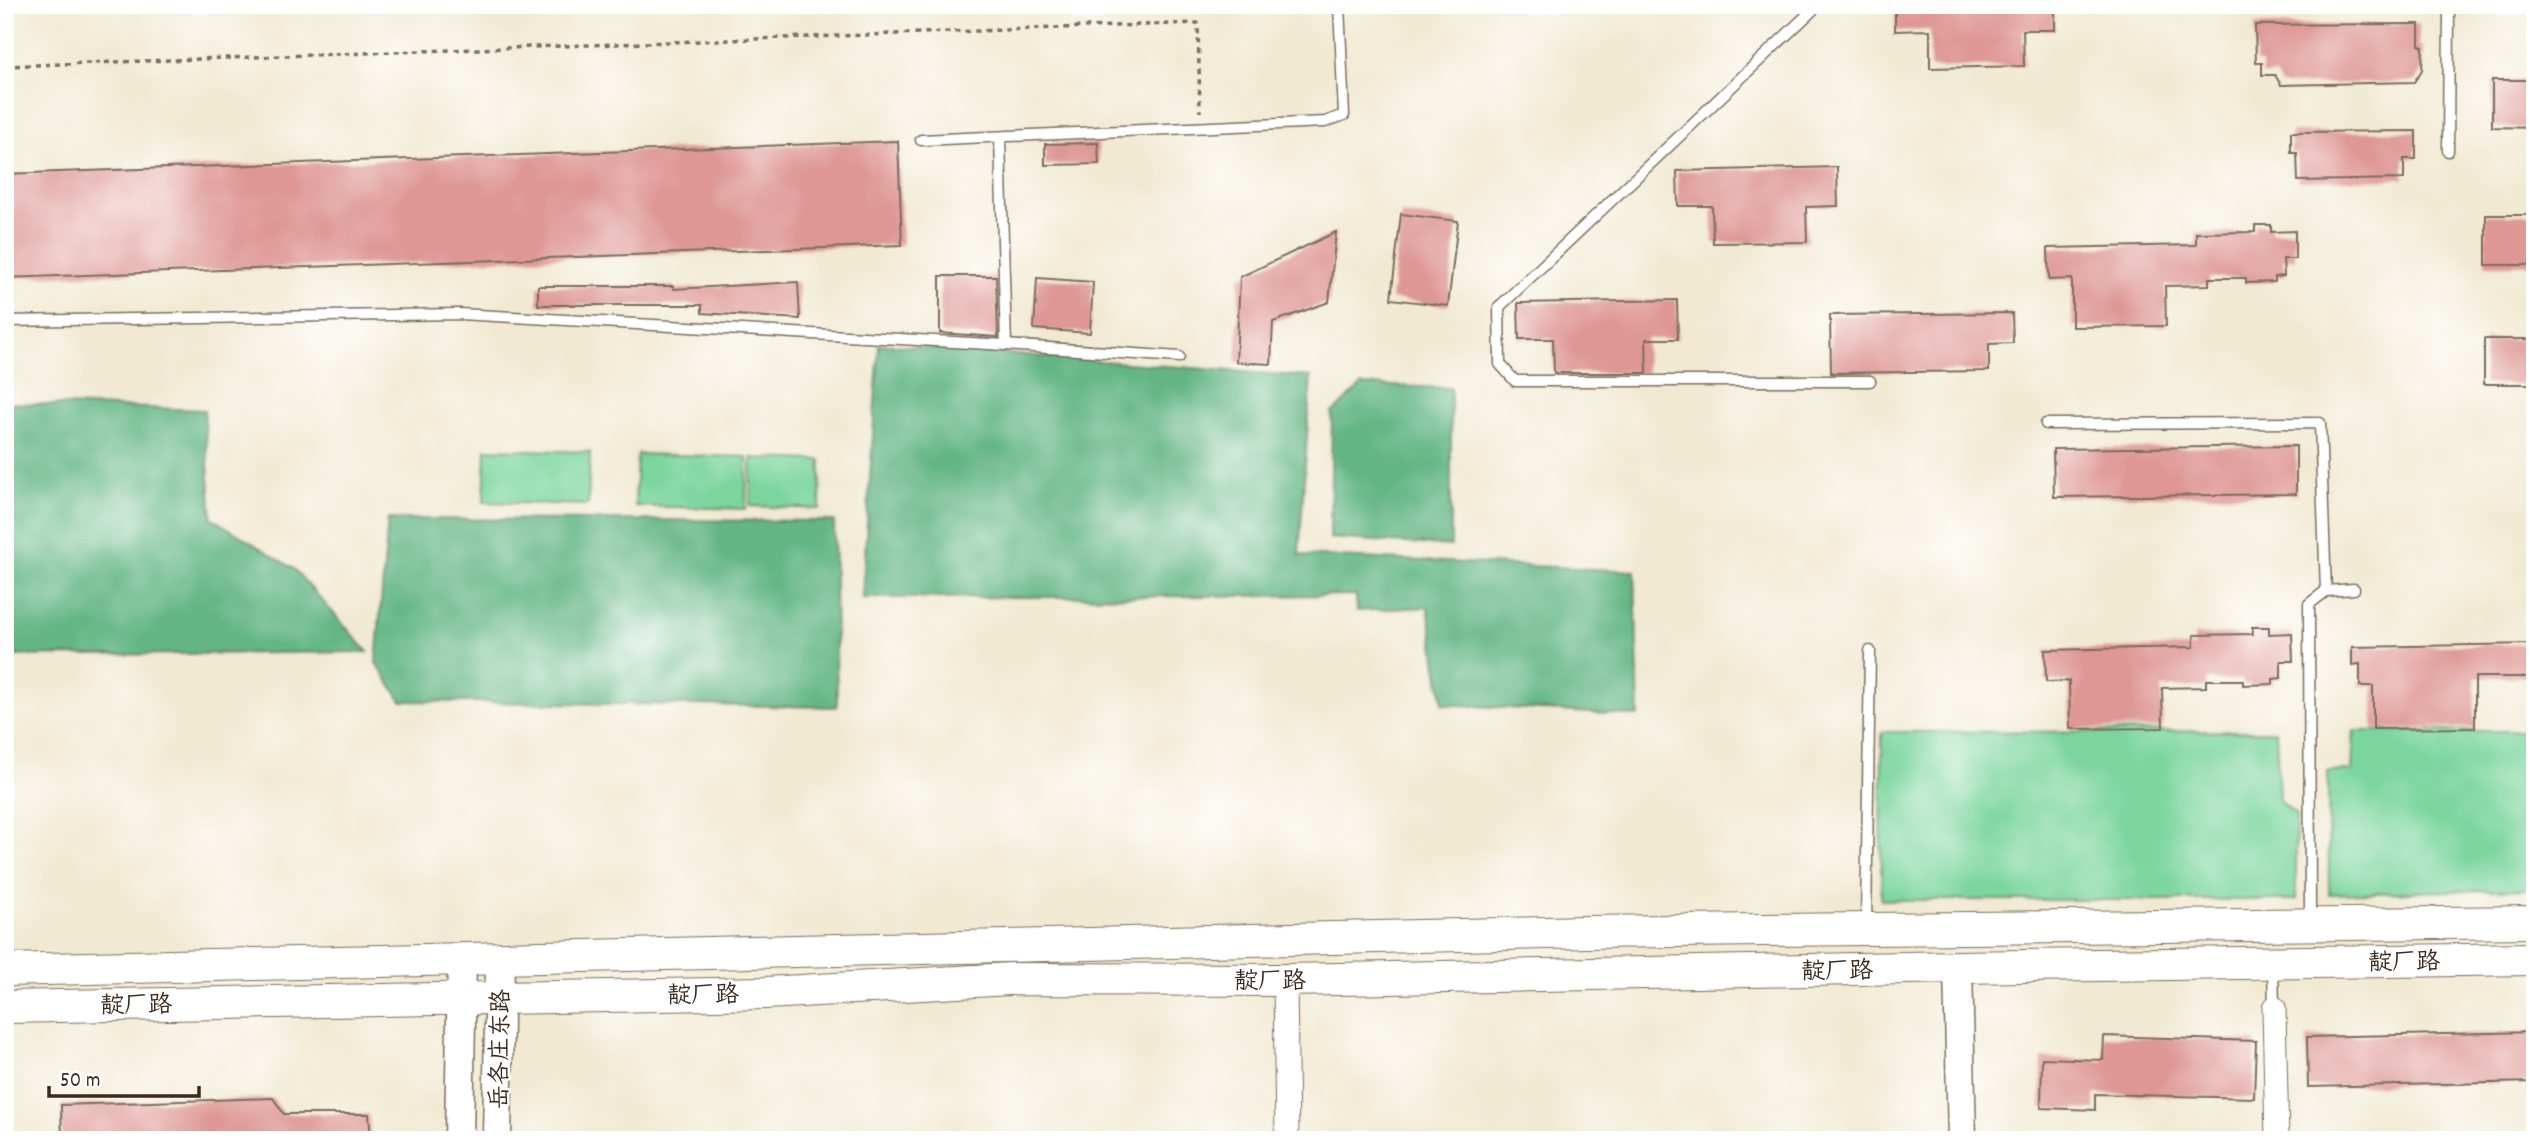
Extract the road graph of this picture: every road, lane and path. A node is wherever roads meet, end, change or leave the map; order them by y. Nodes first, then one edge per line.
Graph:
1 (1339, 5) edge
2 (1818, 5) edge
3 (2449, 5) edge
4 (5, 66) edge
5 (1201, 128) junction
6 (1000, 138) junction
7 (921, 140) dead end
8 (2448, 151) dead end
9 (5, 321) edge
10 (1006, 345) junction
11 (1179, 357) dead end
12 (1870, 382) dead end
13 (2046, 424) dead end
14 (2354, 589) dead end
15 (2326, 591) junction
16 (1870, 651) dead end
17 (2535, 922) edge
18 (2310, 925) junction
19 (1866, 930) junction
20 (500, 958) junction
21 (462, 959) junction
22 (2535, 960) edge
23 (2273, 962) junction
24 (1958, 967) junction
25 (5, 970) edge
26 (1285, 980) junction
27 (500, 998) junction
28 (462, 999) junction
29 (5, 1007) edge
30 (2274, 1008) joint
31 (459, 1140) edge
32 (497, 1140) edge
33 (1287, 1140) edge
34 (1962, 1140) edge
35 (2277, 1140) edge

1 - 5 lane
2 - 12 lane
3 - 8 lane
4 - 5 path
5 - 6 lane
6 - 7 lane
6 - 10 lane
9 - 10 lane
10 - 11 lane
13 - 15 lane
14 - 15 lane
15 - 18 lane
16 - 19 lane
17 - 18 main road
18 - 19 main road
19 - 20 main road
20 - 21 main road
20 - 27 street, 岳各庄东路
21 - 25 main road
21 - 28 street, 岳各庄东路
22 - 23 main road, 靛厂路
23 - 24 main road, 靛厂路
23 - 30 lane
24 - 26 main road, 靛厂路
24 - 34 street
26 - 27 main road, 靛厂路
26 - 33 street
27 - 28 main road, 靛厂路
27 - 32 street, 岳各庄东路
28 - 29 main road, 靛厂路
28 - 31 street, 岳各庄东路
30 - 35 street

